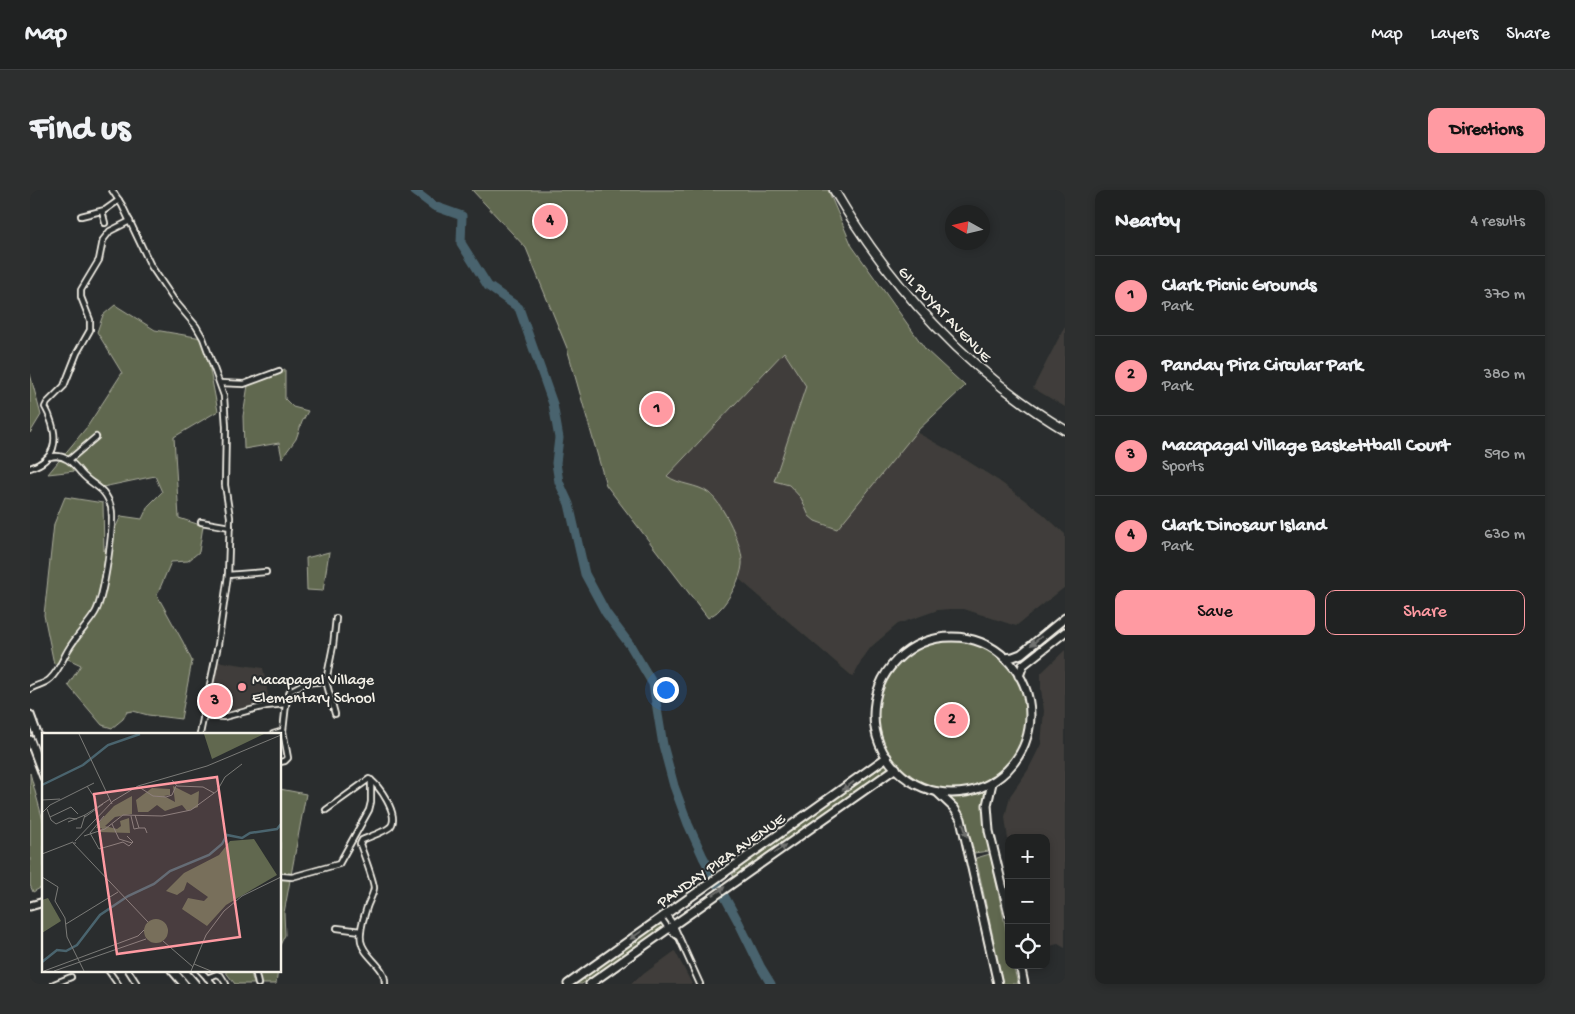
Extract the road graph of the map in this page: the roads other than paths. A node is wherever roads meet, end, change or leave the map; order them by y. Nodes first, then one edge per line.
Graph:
1 (112, 190) edge
2 (834, 190) edge
3 (119, 200) junction
4 (102, 211) junction
5 (81, 216) dead end
6 (130, 221) junction
7 (105, 223) dead end
8 (279, 371) dead end
9 (220, 383) junction
10 (1065, 430) edge
11 (96, 437) dead end
12 (50, 457) junction
13 (69, 460) junction
14 (30, 468) edge
15 (201, 522) dead end
16 (230, 527) junction
17 (266, 572) dead end
18 (228, 575) junction
19 (336, 618) dead end
20 (1065, 618) edge
21 (1065, 632) edge
22 (1005, 658) junction
23 (1019, 676) junction
24 (326, 681) junction
25 (30, 689) edge
26 (286, 704) junction
27 (335, 714) dead end
28 (30, 715) edge
29 (203, 716) junction
30 (283, 731) junction
31 (200, 733) edge
32 (276, 733) edge
33 (30, 740) edge
34 (42, 748) edge
35 (888, 758) junction
36 (281, 762) edge
37 (896, 768) junction
38 (42, 772) edge
39 (371, 780) junction
40 (992, 783) junction
41 (936, 792) junction
42 (326, 810) dead end
43 (281, 876) edge
44 (1005, 897) edge
45 (664, 916) junction
46 (671, 926) junction
47 (338, 928) dead end
48 (361, 931) junction
49 (1021, 969) edge
50 (109, 972) edge
51 (129, 972) edge
52 (174, 972) edge
53 (185, 972) edge
54 (202, 972) edge
55 (71, 977) dead end
56 (207, 978) junction
57 (54, 984) edge
58 (118, 984) edge
59 (137, 984) edge
60 (184, 984) edge
61 (195, 984) edge
62 (212, 984) edge
63 (226, 984) edge
64 (385, 984) edge
65 (568, 984) edge
66 (590, 984) edge
67 (700, 984) edge
68 (998, 984) edge
69 (1024, 984) edge

1 - 3 street
2 - 10 main road, GIL PUYAT AVENUE
3 - 4 street
3 - 6 street
4 - 5 street
4 - 7 street
6 - 9 street
6 - 12 street
8 - 9 street
9 - 16 street
11 - 13 street
12 - 13 street
12 - 14 street
13 - 25 street
15 - 16 street
16 - 18 street
17 - 18 street
18 - 29 street
19 - 24 street
20 -> 22 main road
21 - 23 main road
22 - 23 main road
22 - 35 main road
23 - 40 main road
24 - 26 street
24 - 27 street
26 - 29 street
26 - 30 street
28 - 34 main road
29 - 31 street
30 - 32 street
30 - 36 street
33 - 38 main road
35 - 37 main road
35 -> 45 main road, PANDAY PIRA AVENUE
37 - 41 main road
46 -> 37 main road, PANDAY PIRA AVENUE
39 - 42 street
39 - 43 street
39 - 48 street
40 - 41 main road
40 - 44 main road
41 -> 68 main road
45 - 46 street
45 -> 65 main road, PANDAY PIRA AVENUE
46 - 66 main road, PANDAY PIRA AVENUE
46 - 67 street
47 - 48 street
48 - 64 street
49 - 69 main road
50 - 58 street
51 - 59 street
52 - 60 main road
53 - 61 main road
54 - 56 street
55 - 57 street
56 - 62 street
56 - 63 street

